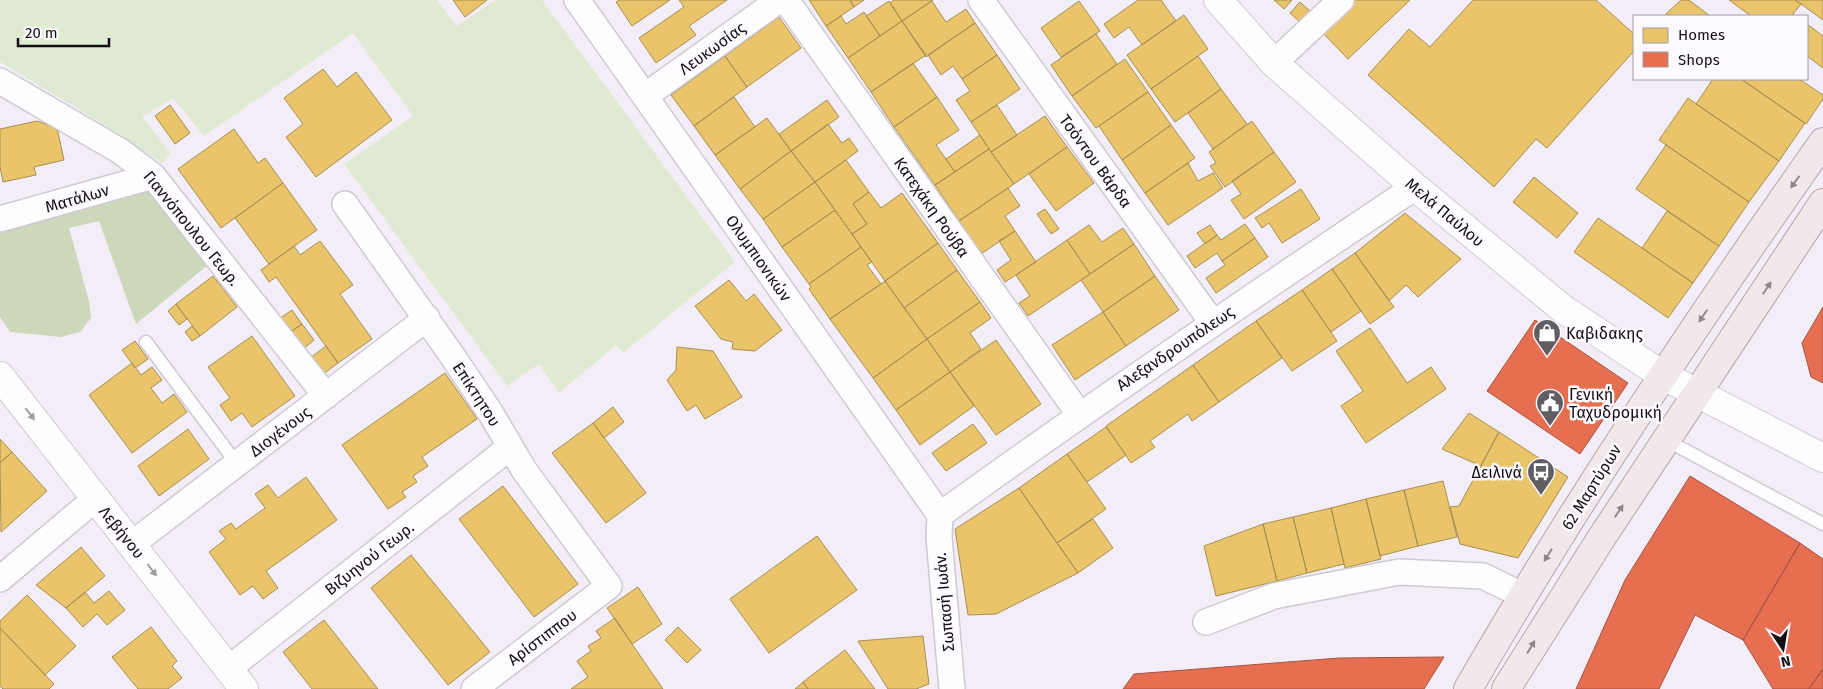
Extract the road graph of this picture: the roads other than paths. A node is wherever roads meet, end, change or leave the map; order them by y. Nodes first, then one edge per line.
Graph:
1 (577, 0) edge
2 (779, 0) edge
3 (786, 0) edge
4 (981, 0) edge
5 (1218, 0) edge
6 (1341, 0) edge
7 (1274, 62) junction
8 (0, 81) edge
9 (645, 96) junction
10 (1823, 142) edge
11 (153, 176) junction
12 (1415, 187) junction
13 (1823, 203) edge
14 (344, 204) dead end
15 (0, 219) edge
16 (427, 318) junction
17 (1212, 322) junction
18 (146, 342) dead end
19 (1662, 375) junction
20 (0, 376) edge
21 (1697, 393) junction
22 (326, 396) junction
23 (1079, 414) junction
24 (1666, 440) junction
25 (510, 448) junction
26 (1823, 458) edge
27 (237, 464) junction
28 (95, 499) junction
29 (940, 515) junction
30 (1823, 524) edge
31 (132, 544) junction
32 (0, 579) edge
33 (609, 586) joint
34 (1522, 595) junction
35 (1206, 622) dead end
36 (236, 679) edge
37 (474, 689) edge
38 (952, 689) edge
39 (1468, 689) edge
40 (1506, 689) edge

1 - 9 street, Ολυμπιονικών
2 - 9 street, Λευκωσίας
3 - 23 street, Κατεχάκη Ρούβα
4 - 17 street, Τσόντου Βάρδα
5 - 7 street, Μελά Παύλου
6 - 7 street
7 - 12 street, Μελά Παύλου
8 - 11 street, Γιαννόπουλου Γεωρ.
9 - 29 street, Ολυμπιονικών
10 -> 19 main road, 62 Μαρτύρων
11 - 15 street, Ματάλων
11 - 22 street, Γιαννόπουλου Γεωρ.
12 - 17 street, Αλεξανδρουπόλεως
12 - 19 street, Μελά Παύλου
21 -> 13 main road
14 - 16 street, Επίκτητου
16 - 22 street, Διογένους
16 - 25 street, Επίκτητου
17 - 23 street, Αλεξανδρουπόλεως
18 - 27 lane
19 - 21 street, Μελά Παύλου
19 -> 34 main road, 62 Μαρτύρων
20 -> 28 street, Λεβήνου
21 - 24 main road
21 - 26 street, Μελά Παύλου
22 - 27 street, Διογένους
23 - 29 street, Αλεξανδρουπόλεως
24 - 30 lane
40 -> 24 main road
25 - 33 street, Επίκτητου
25 - 36 street, Βιζυηνού Γεωρ.
27 - 31 street, Διογένους
28 - 31 street, Λεβήνου
28 - 32 street
29 - 38 street, Σωπασή Ιωάν.
31 -> 36 street, Λεβήνου
33 - 37 street, Αρίστιππου
34 - 35 street
34 - 39 main road, 62 Μαρτύρων

